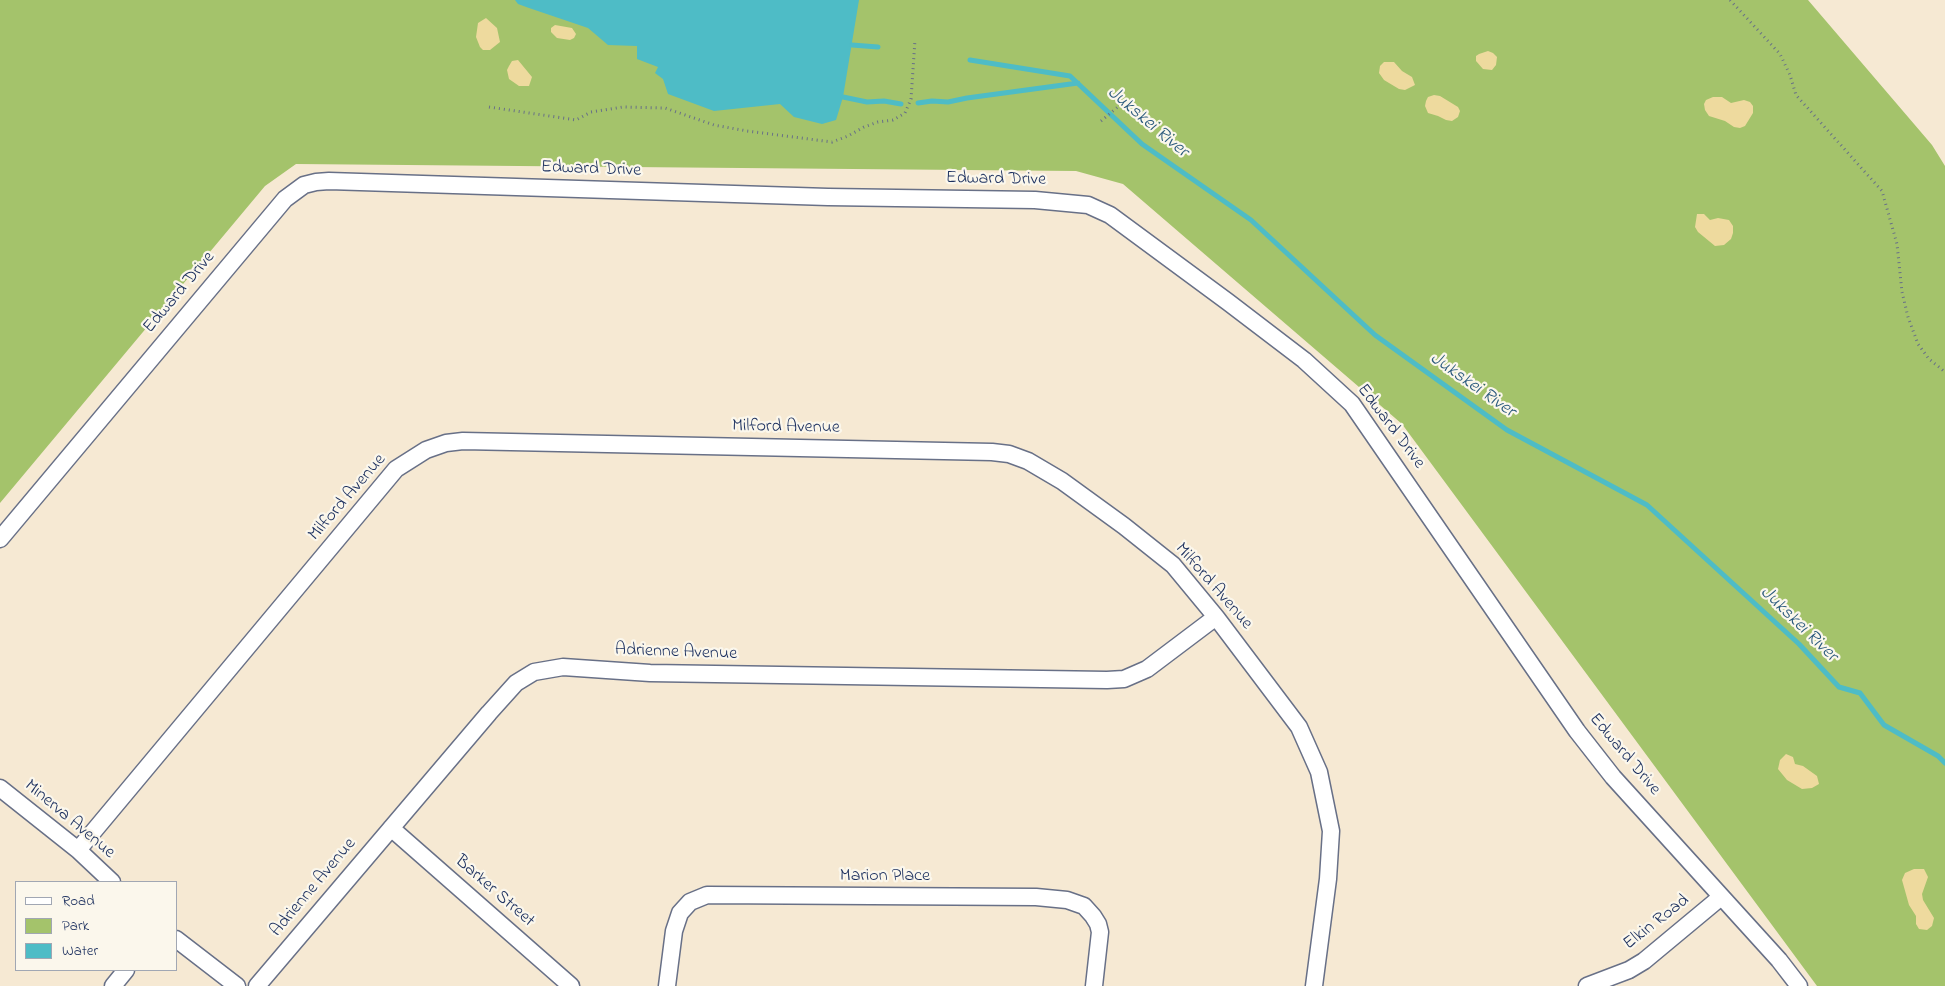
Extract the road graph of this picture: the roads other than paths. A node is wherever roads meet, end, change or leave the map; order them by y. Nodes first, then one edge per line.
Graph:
1 (0, 539) edge
2 (1216, 616) junction
3 (0, 788) edge
4 (391, 828) junction
5 (78, 850) junction
6 (111, 881) edge
7 (1721, 897) junction
8 (178, 941) edge
9 (125, 971) edge
10 (112, 986) edge
11 (237, 986) edge
12 (257, 986) edge
13 (571, 986) edge
14 (667, 986) edge
15 (1094, 986) edge
16 (1314, 986) edge
17 (1587, 986) edge
18 (1799, 986) edge

1 - 7 street, Edward Drive
2 - 4 street, Adrienne Avenue
2 - 5 street, Milford Avenue
2 - 16 street, Milford Avenue
3 - 5 street, Minerva Avenue
4 - 12 street, Adrienne Avenue
4 - 13 street, Barker Street
5 - 6 street, Minerva Avenue
7 - 17 street, Elkin Road
7 - 18 street, Edward Drive
8 - 11 street
9 - 10 street
14 - 15 street, Marion Place

